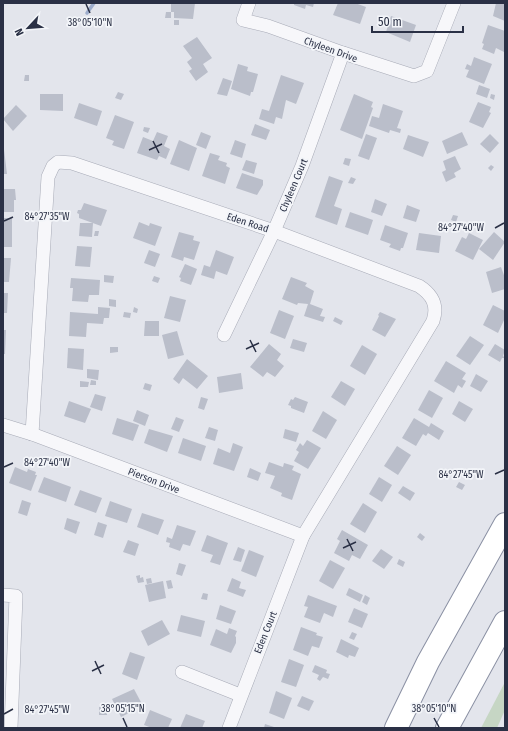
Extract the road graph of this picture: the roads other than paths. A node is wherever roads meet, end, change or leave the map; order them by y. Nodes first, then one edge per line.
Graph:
1 (249, 3) edge
2 (454, 3) edge
3 (343, 53) junction
4 (274, 231) junction
5 (224, 335) dead end
6 (3, 425) edge
7 (32, 434) junction
8 (505, 524) edge
9 (303, 536) junction
10 (3, 595) edge
11 (505, 622) edge
12 (182, 672) dead end
13 (240, 695) junction
14 (11, 728) edge
15 (229, 728) edge
16 (396, 728) edge
17 (447, 728) edge

1 - 3 street, Chyleen Drive
2 - 3 street, Chyleen Drive
3 - 4 street, Chyleen Court
4 - 5 street, Chyleen Court
4 - 7 street, Eden Road
4 - 9 street, Eden Road
6 - 7 street, Pierson Drive
7 - 9 street, Pierson Drive
8 - 16 highway
9 - 13 street, Eden Court
10 - 14 street
11 - 17 highway
12 - 13 street
13 - 15 street, Eden Court

